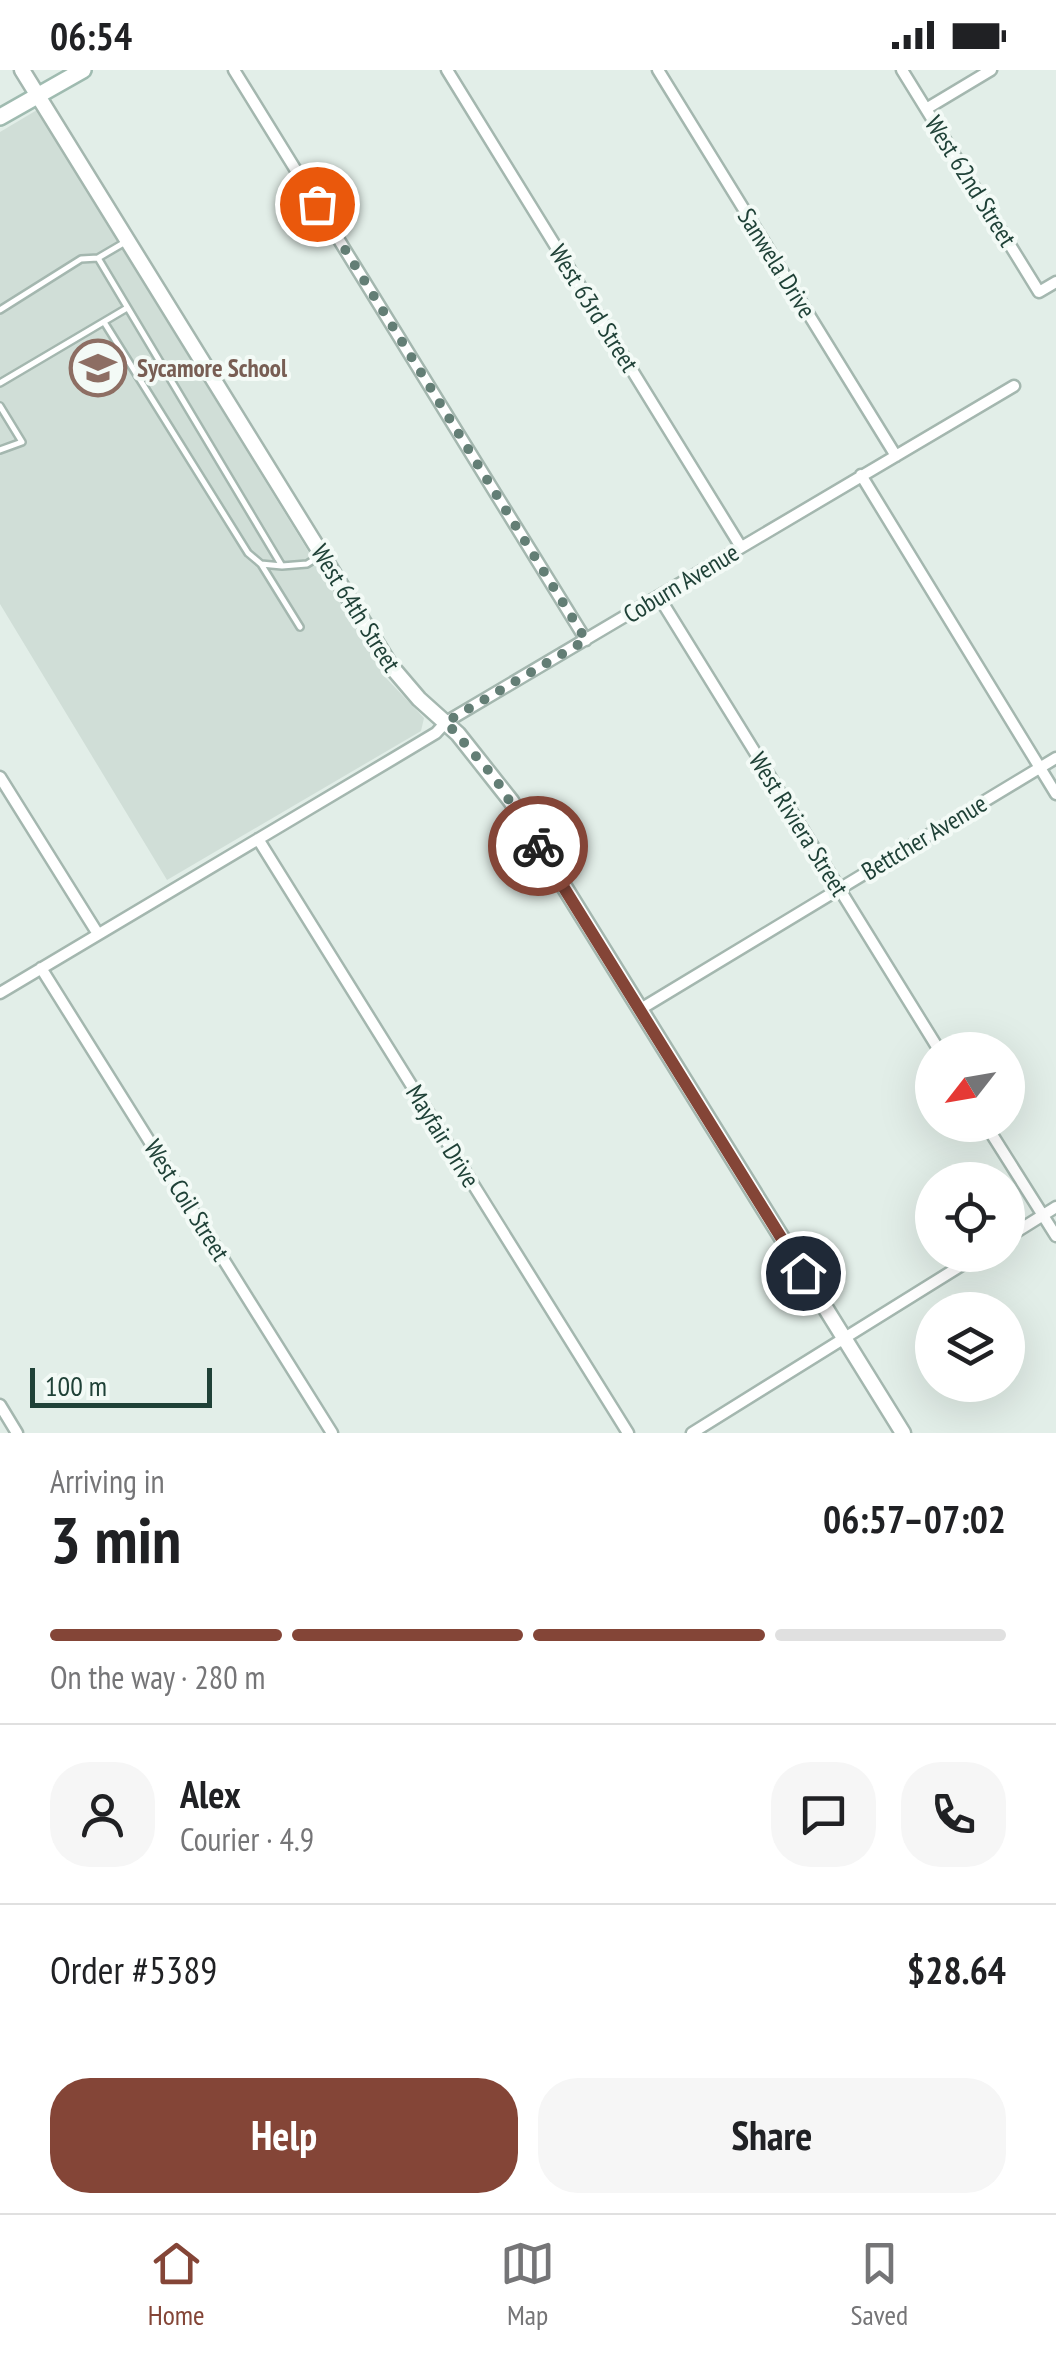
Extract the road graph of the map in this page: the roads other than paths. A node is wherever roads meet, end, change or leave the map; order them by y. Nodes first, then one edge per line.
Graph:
1 (22, 70) edge
2 (83, 70) edge
3 (234, 70) edge
4 (447, 70) edge
5 (658, 70) edge
6 (902, 70) edge
7 (991, 70) edge
8 (38, 97) junction
9 (926, 109) junction
10 (0, 117) edge
11 (127, 240) junction
12 (98, 258) junction
13 (1056, 282) edge
14 (128, 308) junction
15 (0, 310) edge
16 (104, 322) junction
17 (0, 383) edge
18 (1014, 386) dead end
19 (0, 406) edge
20 (0, 450) edge
21 (896, 456) junction
22 (861, 476) junction
23 (740, 547) junction
24 (322, 555) junction
25 (261, 564) junction
26 (282, 566) junction
27 (659, 597) junction
28 (300, 628) dead end
29 (586, 640) junction
30 (446, 722) junction
31 (1056, 758) edge
32 (1040, 768) junction
33 (0, 777) edge
34 (1056, 794) edge
35 (258, 839) junction
36 (838, 889) junction
37 (98, 934) junction
38 (42, 968) junction
39 (0, 993) edge
40 (639, 1010) junction
41 (929, 1032) edge
42 (997, 1142) edge
43 (1056, 1207) edge
44 (1043, 1215) junction
45 (1025, 1226) edge
46 (1056, 1236) edge
47 (951, 1272) edge
48 (844, 1338) junction
49 (0, 1405) edge
50 (18, 1433) edge
51 (332, 1433) edge
52 (628, 1433) edge
53 (692, 1433) edge
54 (903, 1433) edge

1 - 8 street, West 64th Street
2 - 8 main road
3 - 29 street
4 - 23 street, West 63rd Street
5 - 21 street, Sanwela Drive
6 - 9 street, West 62nd Street
7 - 9 street
8 - 10 main road
8 - 11 street, West 64th Street
9 - 13 street, West 62nd Street
11 - 12 lane
11 - 24 street, West 64th Street
12 - 14 lane
12 - 15 lane
14 - 16 lane
14 - 26 lane
16 - 17 lane
16 - 25 lane
18 - 21 street, Coburn Avenue
19 - 20 lane
21 - 22 street, Coburn Avenue
22 - 23 street, Coburn Avenue
22 - 32 street
23 - 27 street, Coburn Avenue
24 - 26 lane
24 - 30 street, West 64th Street
25 - 26 lane
25 - 28 lane
27 - 29 street, Coburn Avenue
27 - 36 street, West Riviera Street
29 - 30 street, Coburn Avenue
30 - 35 street, Coburn Avenue
30 - 40 street, West 64th Street
31 - 32 street, Bettcher Avenue
32 - 34 street
32 - 36 street, Bettcher Avenue
33 - 37 street
35 - 37 street, Coburn Avenue
35 - 52 street, Mayfair Drive
36 - 40 street, Bettcher Avenue
36 - 41 street, West Riviera Street
37 - 38 street, Coburn Avenue
38 - 39 street, Coburn Avenue
38 - 51 street, West Coil Street
40 - 48 street, West 64th Street
42 - 44 street
43 - 44 street
44 - 45 street
44 - 46 street
47 - 48 street
48 - 53 street
48 - 54 street, West 64th Street
49 - 50 street

